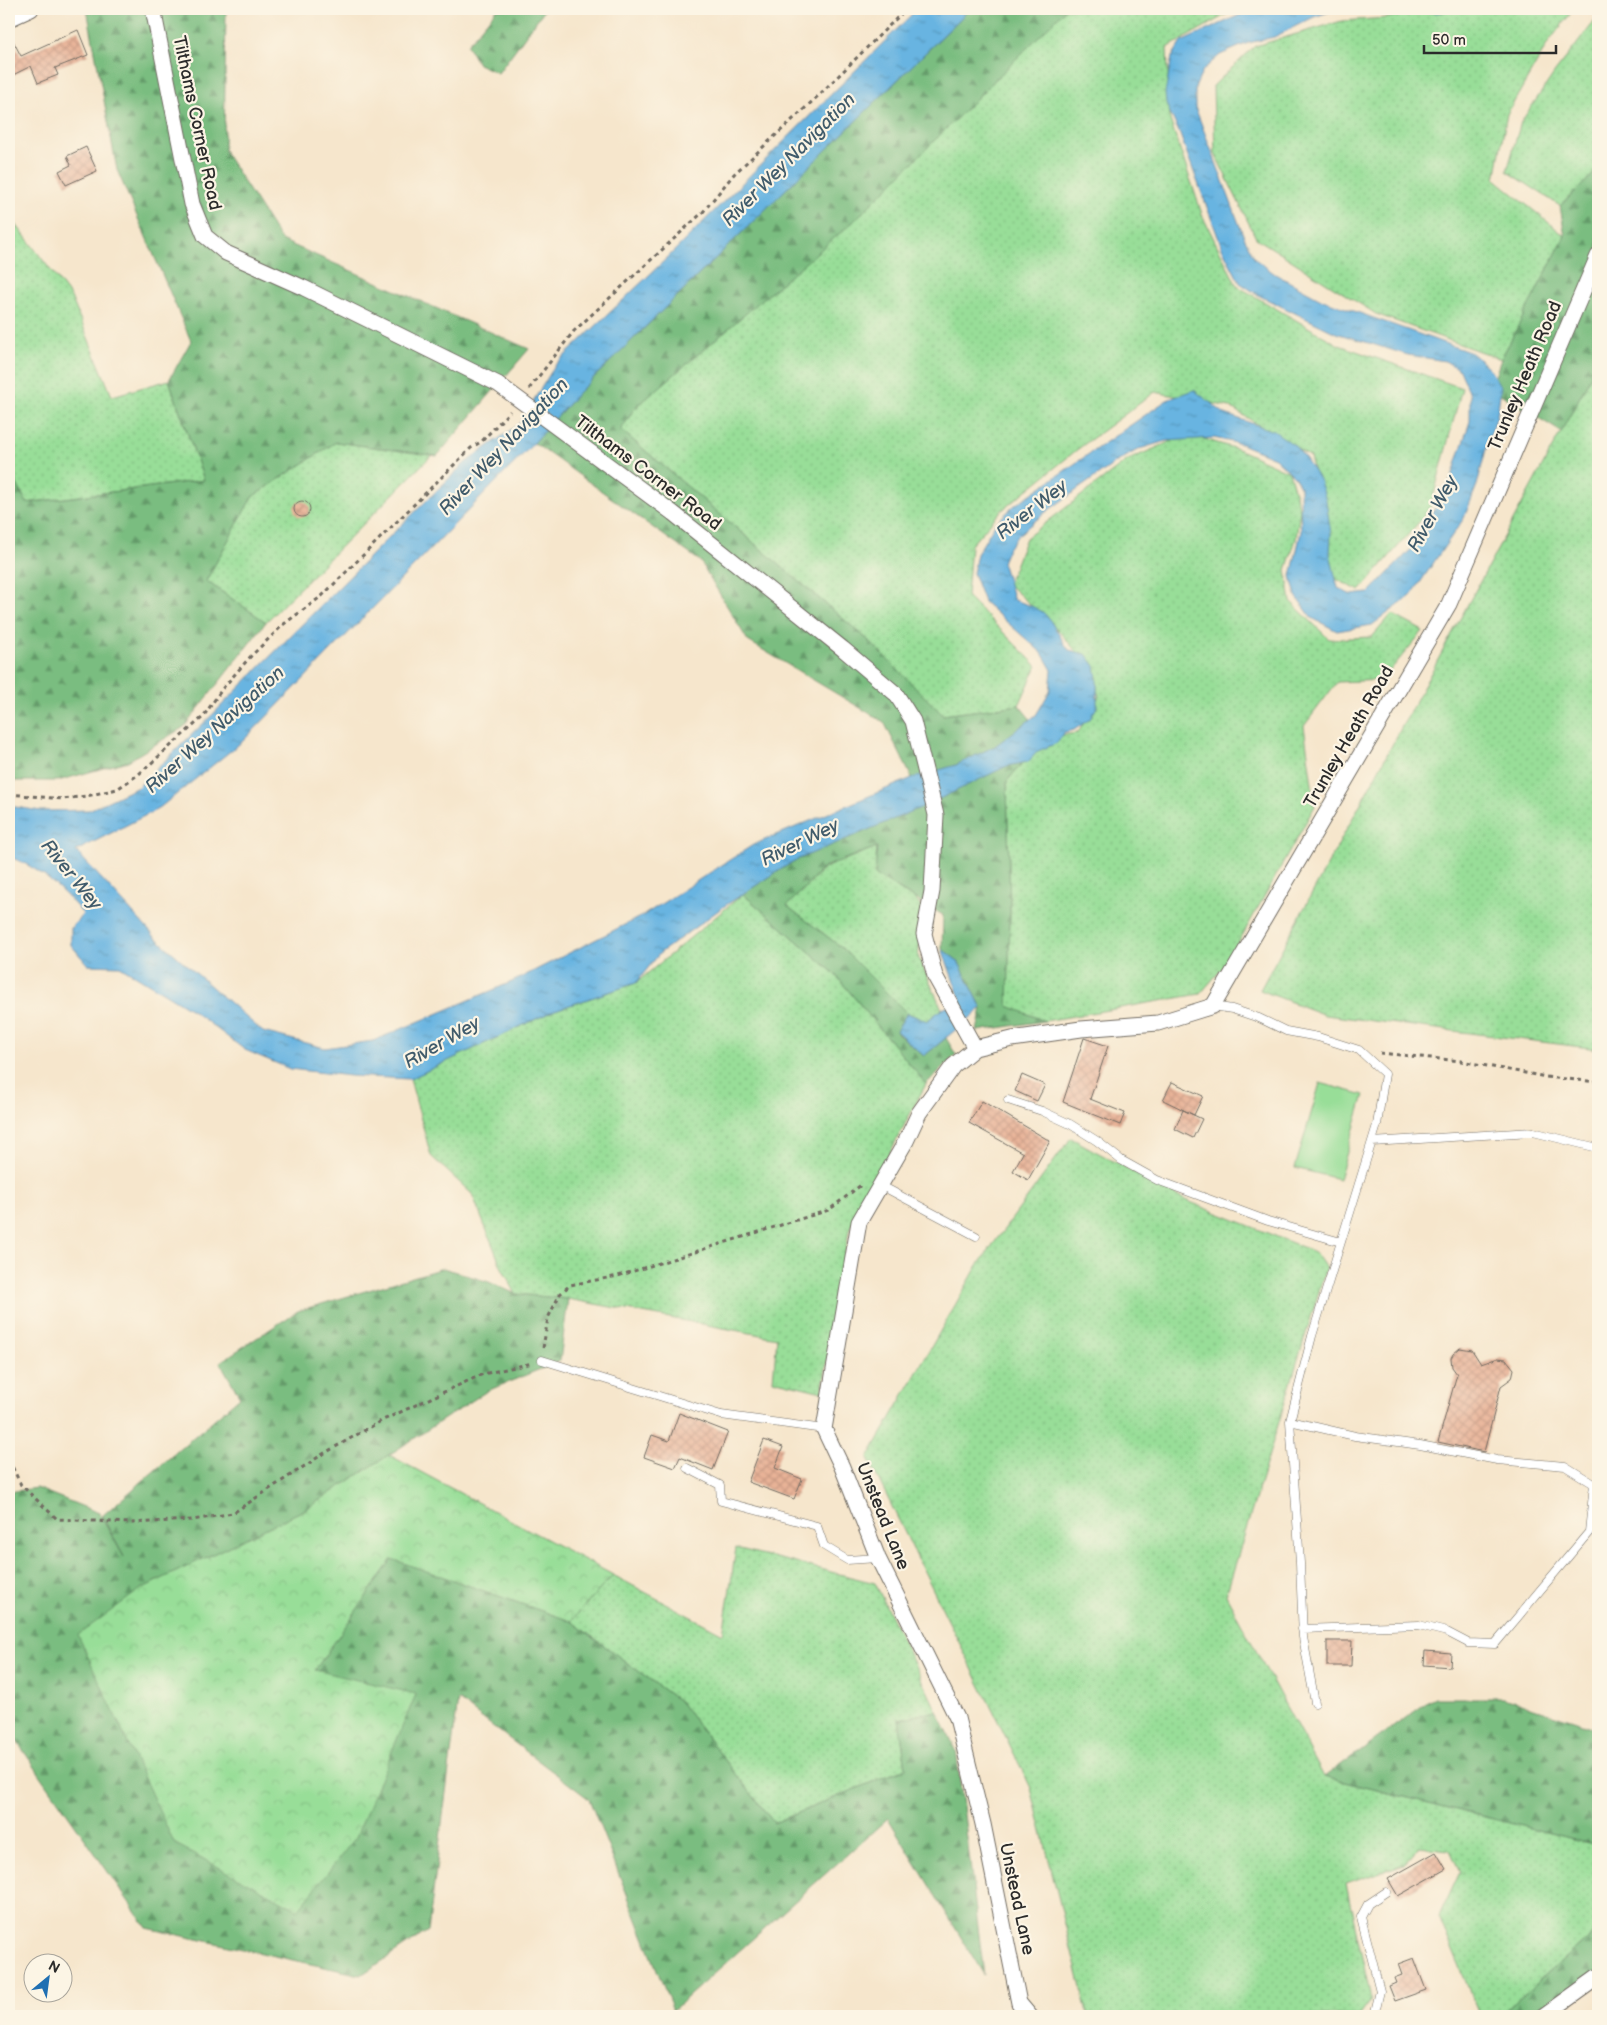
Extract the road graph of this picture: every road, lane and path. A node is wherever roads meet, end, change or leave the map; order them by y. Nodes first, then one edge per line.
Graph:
1 (32, 9) edge
2 (153, 9) edge
3 (906, 9) edge
4 (9, 19) edge
5 (1598, 256) edge
6 (521, 401) junction
7 (9, 794) edge
8 (1213, 1006) junction
9 (975, 1048) junction
10 (1359, 1050) junction
11 (1598, 1082) edge
12 (1008, 1100) dead end
13 (1372, 1142) junction
14 (1598, 1148) edge
15 (863, 1184) dead end
16 (880, 1185) junction
17 (976, 1236) dead end
18 (1341, 1242) junction
19 (542, 1360) junction
20 (1290, 1421) junction
21 (824, 1428) junction
22 (9, 1460) edge
23 (687, 1468) dead end
24 (1596, 1483) edge
25 (878, 1558) junction
26 (1302, 1629) junction
27 (1315, 1703) dead end
28 (1386, 1892) dead end
29 (1598, 1977) edge
30 (1030, 2016) edge
31 (1374, 2016) edge
32 (1544, 2016) edge

1 - 4 street
2 - 6 street, Tilthams Corner Road
3 - 6 path
5 - 8 street, Trunley Heath Road
6 - 7 path
6 - 9 street, Tilthams Corner Road
8 - 9 street
8 - 10 lane
9 - 16 street
10 - 11 path
10 - 13 lane
12 - 18 lane
13 - 14 lane
13 - 18 lane
15 - 19 path
16 - 17 lane
16 - 21 street
18 - 20 lane
19 - 21 lane
19 - 22 path
20 - 24 lane
20 - 26 lane
21 - 25 street, Unstead Lane
23 - 25 lane
24 - 26 lane
25 - 30 street, Unstead Lane
26 - 27 lane
28 - 31 lane
29 - 32 street

